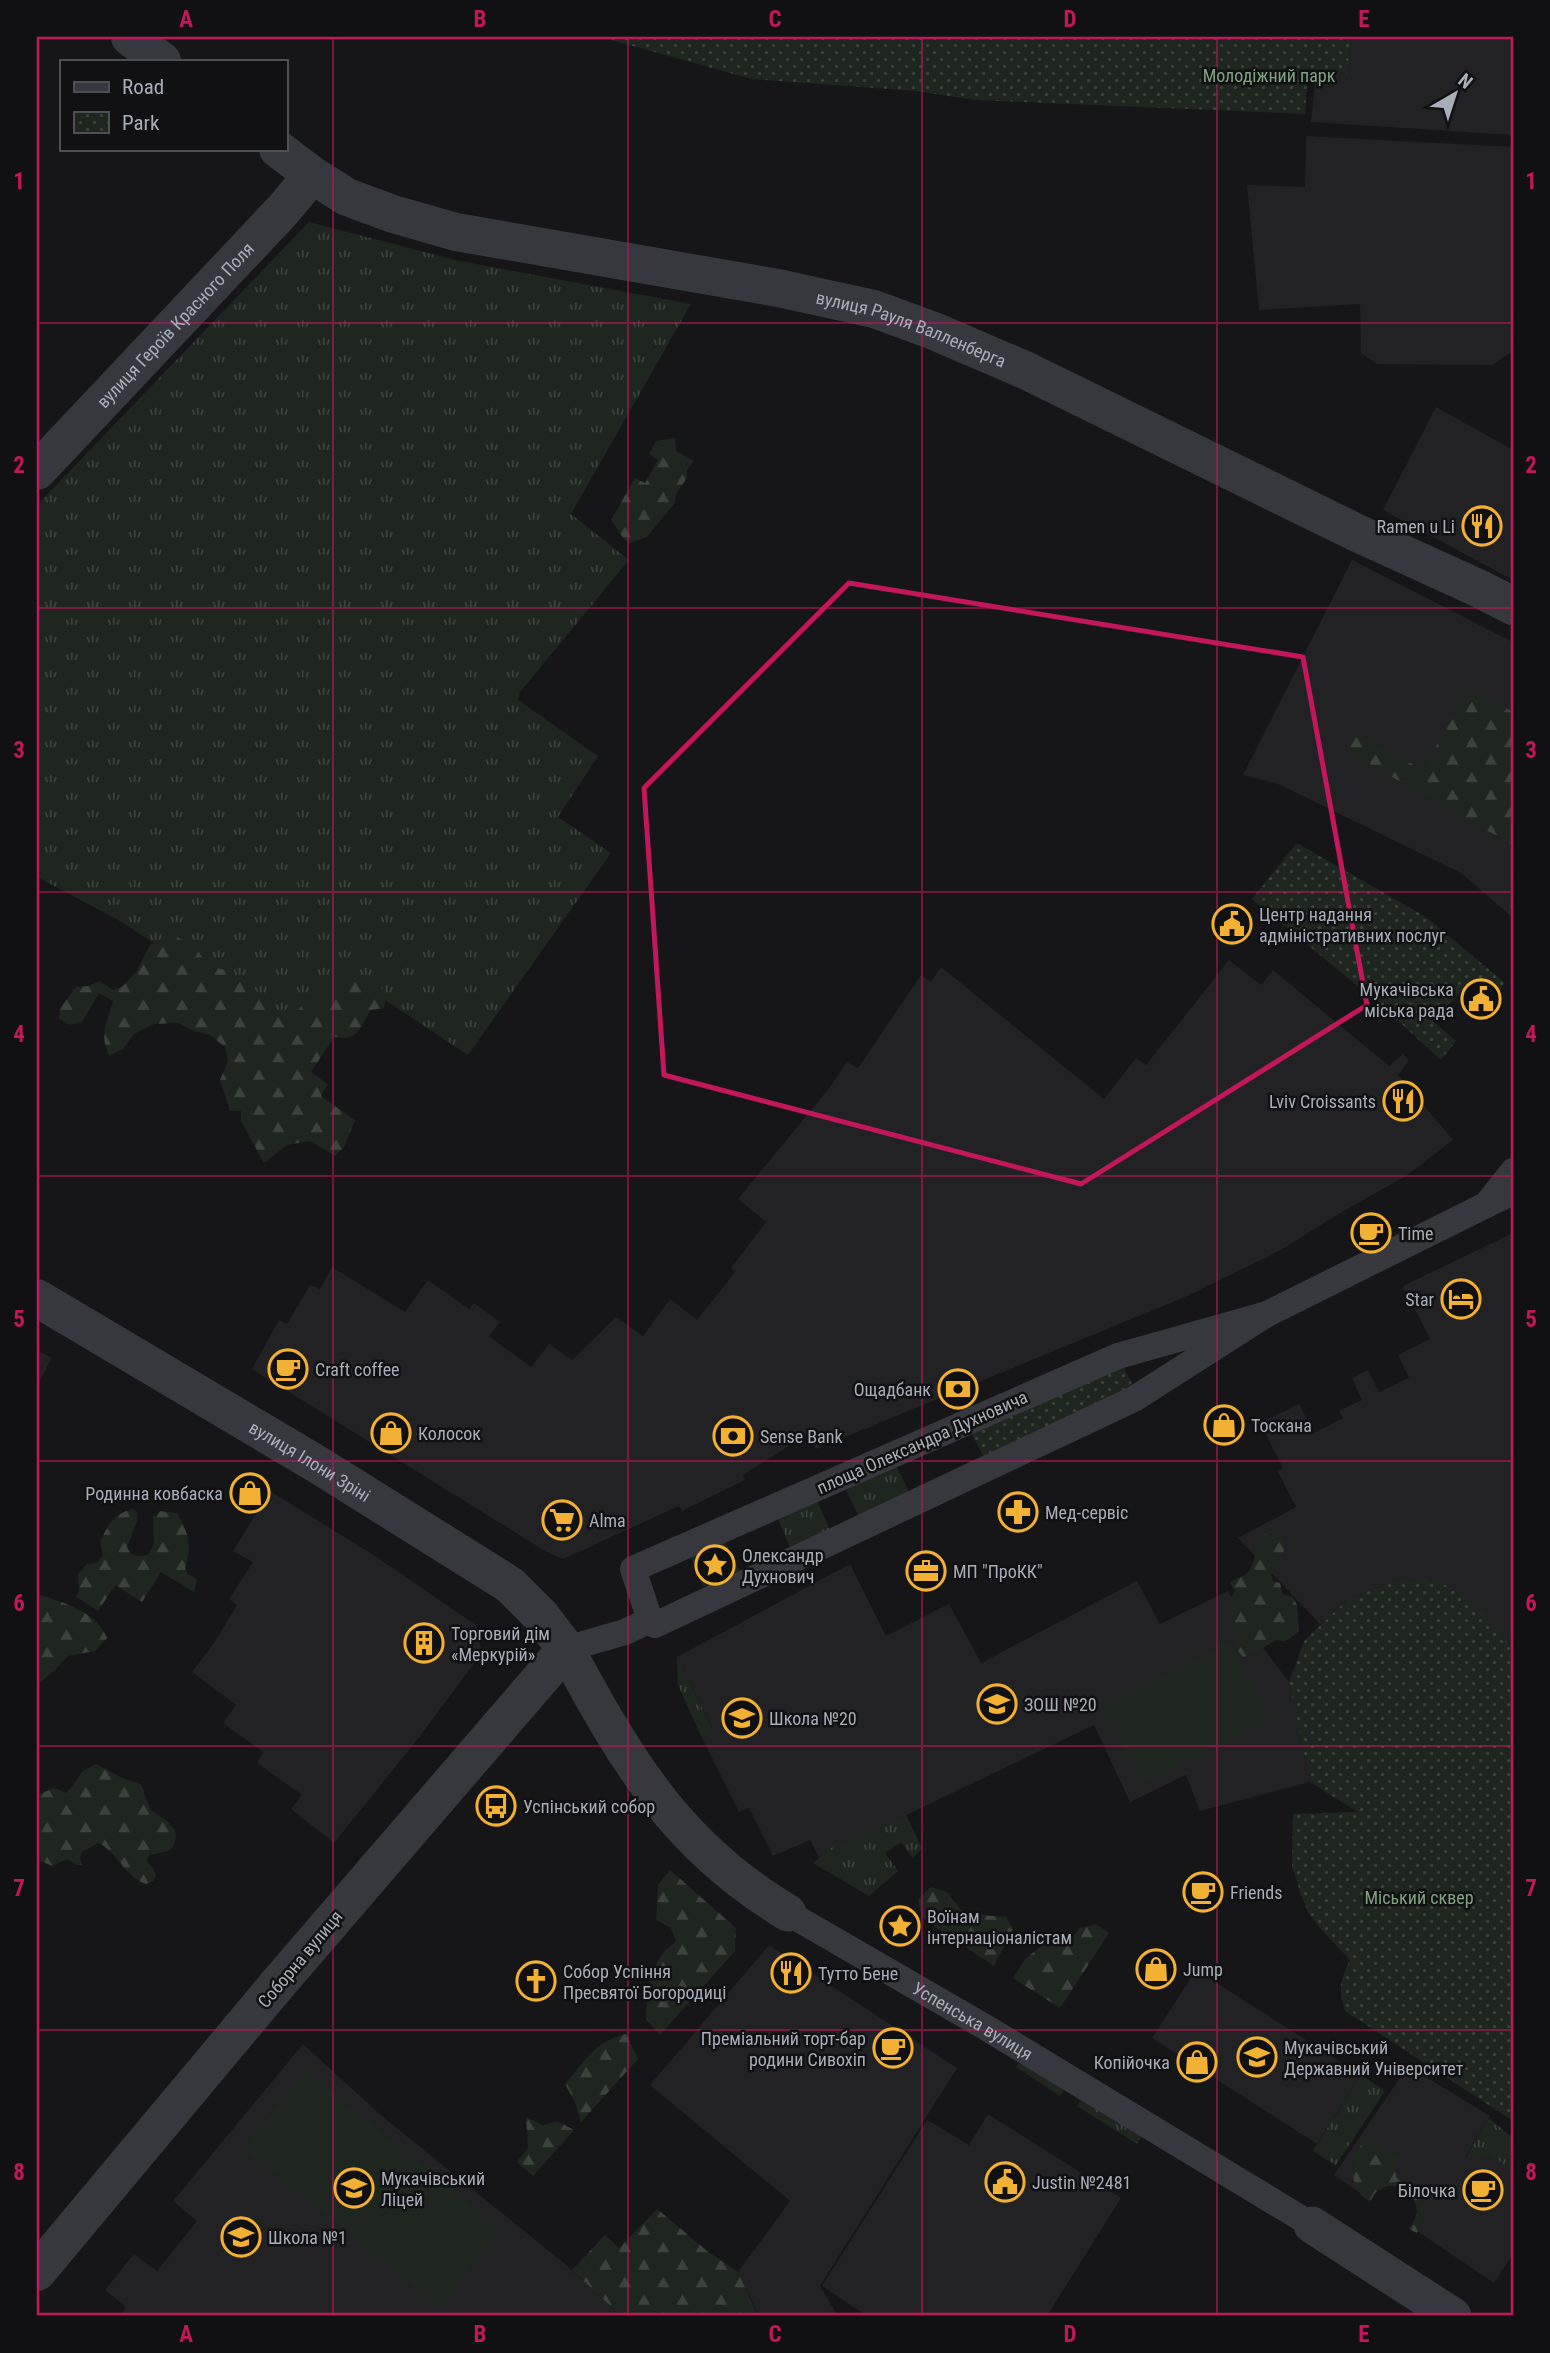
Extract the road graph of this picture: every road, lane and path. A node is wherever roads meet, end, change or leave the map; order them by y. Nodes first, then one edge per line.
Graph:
1 (130, 37) edge
2 (161, 60) edge
3 (279, 150) edge
4 (312, 175) junction
5 (37, 471) edge
6 (1513, 606) edge
7 (1513, 1171) edge
8 (1513, 1192) edge
9 (1486, 1205) junction
10 (37, 1298) edge
11 (1267, 1314) junction
12 (650, 1620) junction
13 (566, 1649) junction
14 (788, 1913) joint
15 (1312, 2225) joint
16 (37, 2272) edge
17 (1453, 2316) edge

1 - 2 street
3 - 4 street, вулиця Рауля Валленберга
4 - 5 street, вулиця Героїв Красного Поля
4 - 6 street, вулиця Рауля Валленберга
7 - 9 street, площа Олександра Духновича
8 - 9 street, площа Олександра Духновича
9 - 11 street, площа Олександра Духновича
10 - 13 street, вулиця Ілони Зріні
11 - 12 street, площа Олександра Духновича
11 - 12 street, площа Олександра Духновича
12 - 13 street, площа Олександра Духновича
13 - 14 street, Успенська вулиця
13 - 16 street, Соборна вулиця
14 - 15 street, Успенська вулиця
15 - 17 street, Успенська вулиця

